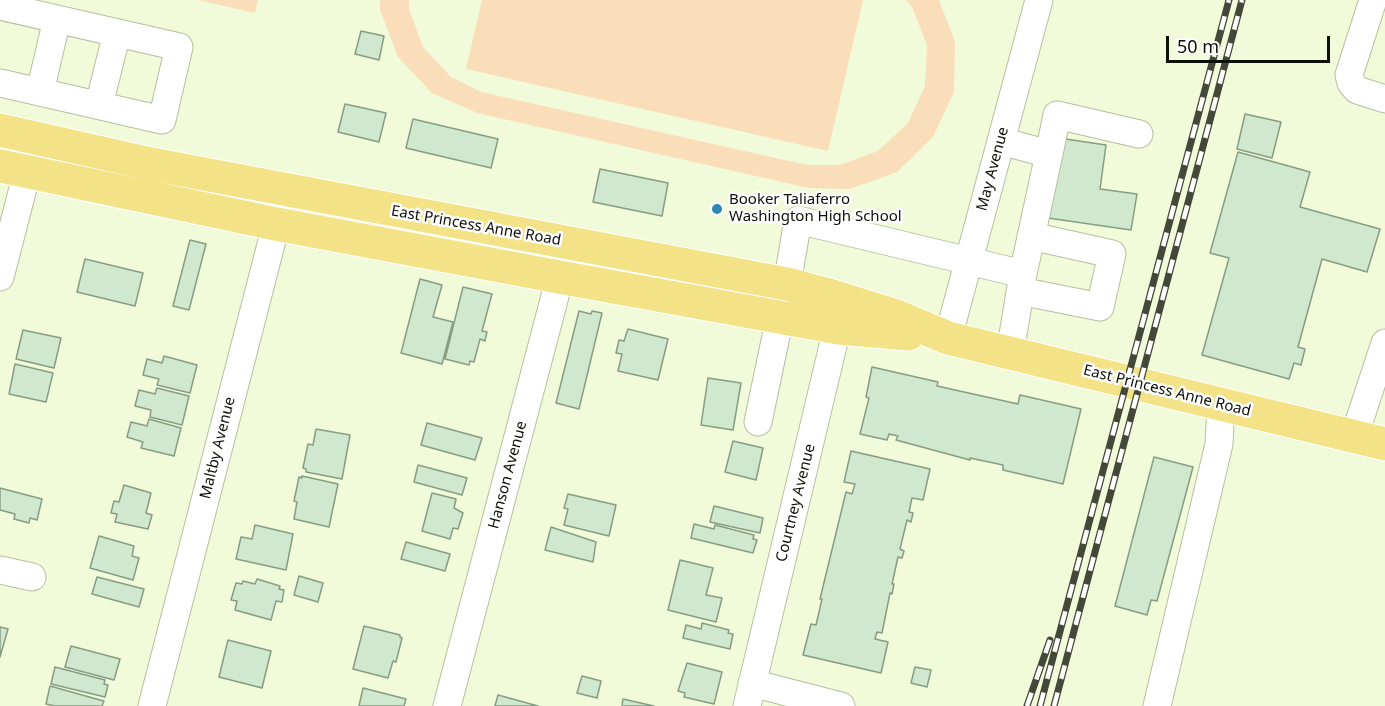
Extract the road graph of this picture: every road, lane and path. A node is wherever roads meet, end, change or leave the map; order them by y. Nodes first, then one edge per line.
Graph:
1 (1039, 0) edge
2 (1373, 0) edge
3 (0, 6) edge
4 (57, 19) junction
5 (117, 33) junction
6 (0, 83) edge
7 (40, 92) junction
8 (1385, 99) edge
9 (99, 105) junction
10 (0, 130) edge
11 (1138, 134) dead end
12 (36, 138) junction
13 (1001, 141) junction
14 (1049, 154) junction
15 (14, 170) edge
16 (285, 190) junction
17 (276, 224) junction
18 (1031, 236) junction
19 (569, 243) junction
20 (969, 262) junction
21 (0, 277) edge
22 (559, 278) junction
23 (1022, 283) junction
24 (787, 284) junction
25 (841, 314) junction
26 (780, 317) junction
27 (948, 338) junction
28 (1385, 343) edge
29 (1010, 353) junction
30 (1221, 404) junction
31 (758, 422) dead end
32 (1370, 441) edge
33 (0, 570) edge
34 (32, 577) dead end
35 (750, 694) edge
36 (152, 706) edge
37 (447, 706) edge
38 (841, 706) edge
39 (1157, 706) edge

1 - 13 street, May Avenue
2 - 8 street
3 - 4 street
4 - 5 street
4 - 7 street
5 - 9 street
5 - 9 street
6 - 7 street
7 - 9 street
10 - 12 main road, East Princess Anne Road
11 - 14 street
12 - 15 street
12 - 16 main road, East Princess Anne Road
13 - 14 street
13 - 20 street, May Avenue
14 - 18 street
15 - 17 main road, East Princess Anne Road
15 - 21 street
16 - 17 street, Maltby Avenue
16 - 19 main road, East Princess Anne Road
17 - 22 main road, East Princess Anne Road
17 - 36 street, Maltby Avenue
18 - 23 street
18 - 23 street
19 - 22 street, Hanson Avenue
19 - 24 main road, East Princess Anne Road
20 - 23 street
20 - 24 street
20 - 27 street, May Avenue
22 - 26 main road, East Princess Anne Road
22 - 37 street, Hanson Avenue
23 - 29 street
24 - 25 main road, East Princess Anne Road
25 - 26 main road, East Princess Anne Road
25 - 27 main road, East Princess Anne Road
25 - 35 street, Courtney Avenue
26 - 31 street
27 - 29 main road, East Princess Anne Road
28 - 32 street
29 - 30 main road, East Princess Anne Road
30 - 32 main road, East Princess Anne Road
30 - 39 street
33 - 34 street
35 - 38 street

